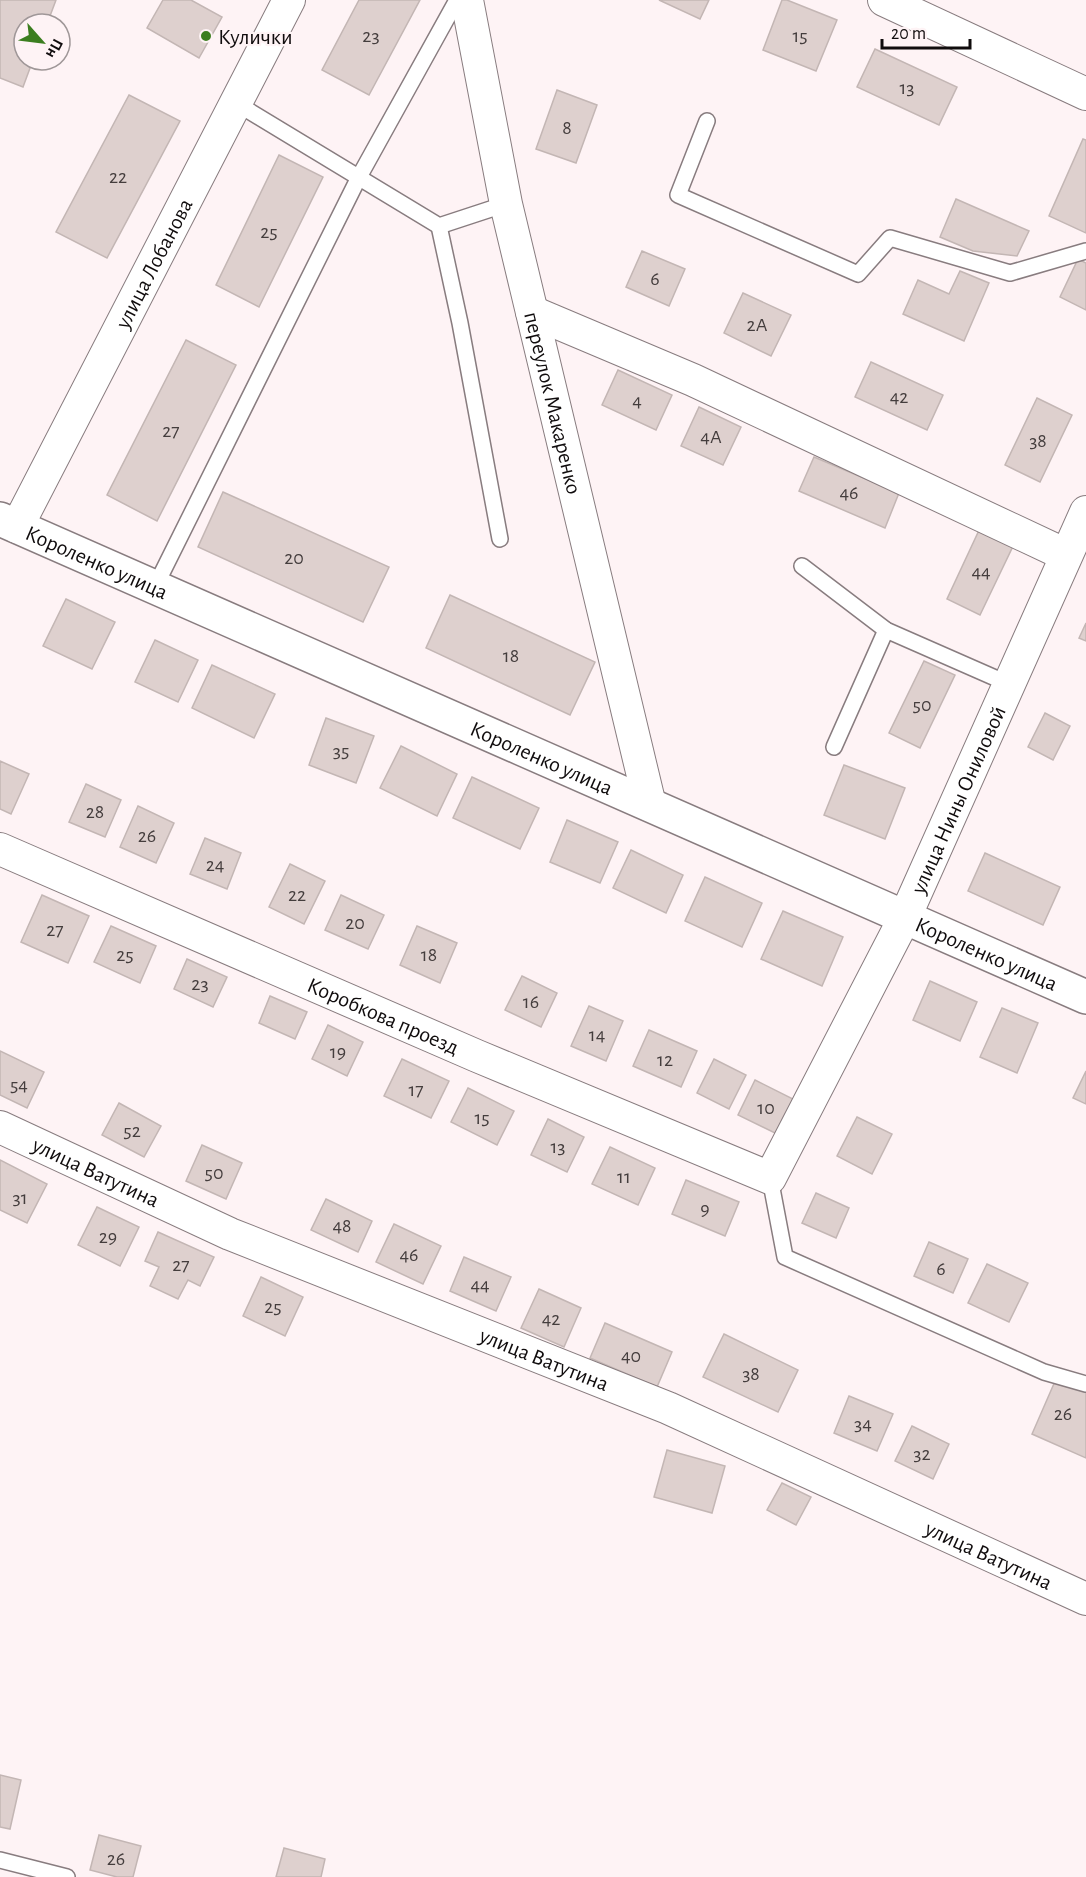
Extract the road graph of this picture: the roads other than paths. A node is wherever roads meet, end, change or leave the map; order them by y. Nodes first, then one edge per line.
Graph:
1 (289, 0) edge
2 (457, 0) edge
3 (467, 0) edge
4 (884, 0) edge
5 (1086, 94) edge
6 (236, 103) junction
7 (707, 121) dead end
8 (359, 177) junction
9 (506, 204) junction
10 (439, 226) junction
11 (1086, 251) edge
12 (532, 312) junction
13 (1086, 512) edge
14 (8, 523) edge
15 (500, 539) dead end
16 (1075, 550) edge
17 (802, 566) dead end
18 (155, 587) junction
19 (886, 630) junction
20 (1009, 684) junction
21 (834, 747) dead end
22 (650, 805) junction
23 (0, 849) edge
24 (905, 917) junction
25 (1086, 997) edge
26 (0, 1127) edge
27 (770, 1178) junction
28 (1086, 1384) edge
29 (1086, 1599) edge
30 (0, 1860) edge
31 (67, 1877) edge

1 - 6 street, улица Лобанова
2 - 8 lane
3 - 9 street, переулок Макаренко
4 - 5 street
6 - 8 lane
6 - 14 street, улица Лобанова
7 - 11 lane
8 - 10 lane
8 - 18 lane
9 - 10 lane
9 - 12 street, переулок Макаренко
10 - 15 lane
12 - 16 street
12 - 22 street, переулок Макаренко
13 - 16 street, улица Нины Ониловой
14 - 18 street, Короленко улица
16 - 20 street, улица Нины Ониловой
17 - 19 lane
18 - 22 street, Короленко улица
19 - 20 lane
19 - 21 lane
20 - 24 street, улица Нины Ониловой
22 - 24 street, Короленко улица
23 - 27 street, Коробкова проезд
24 - 25 street, Короленко улица
24 - 27 street, улица Нины Ониловой
26 - 29 street, улица Ватутина
27 - 28 lane
30 - 31 lane

